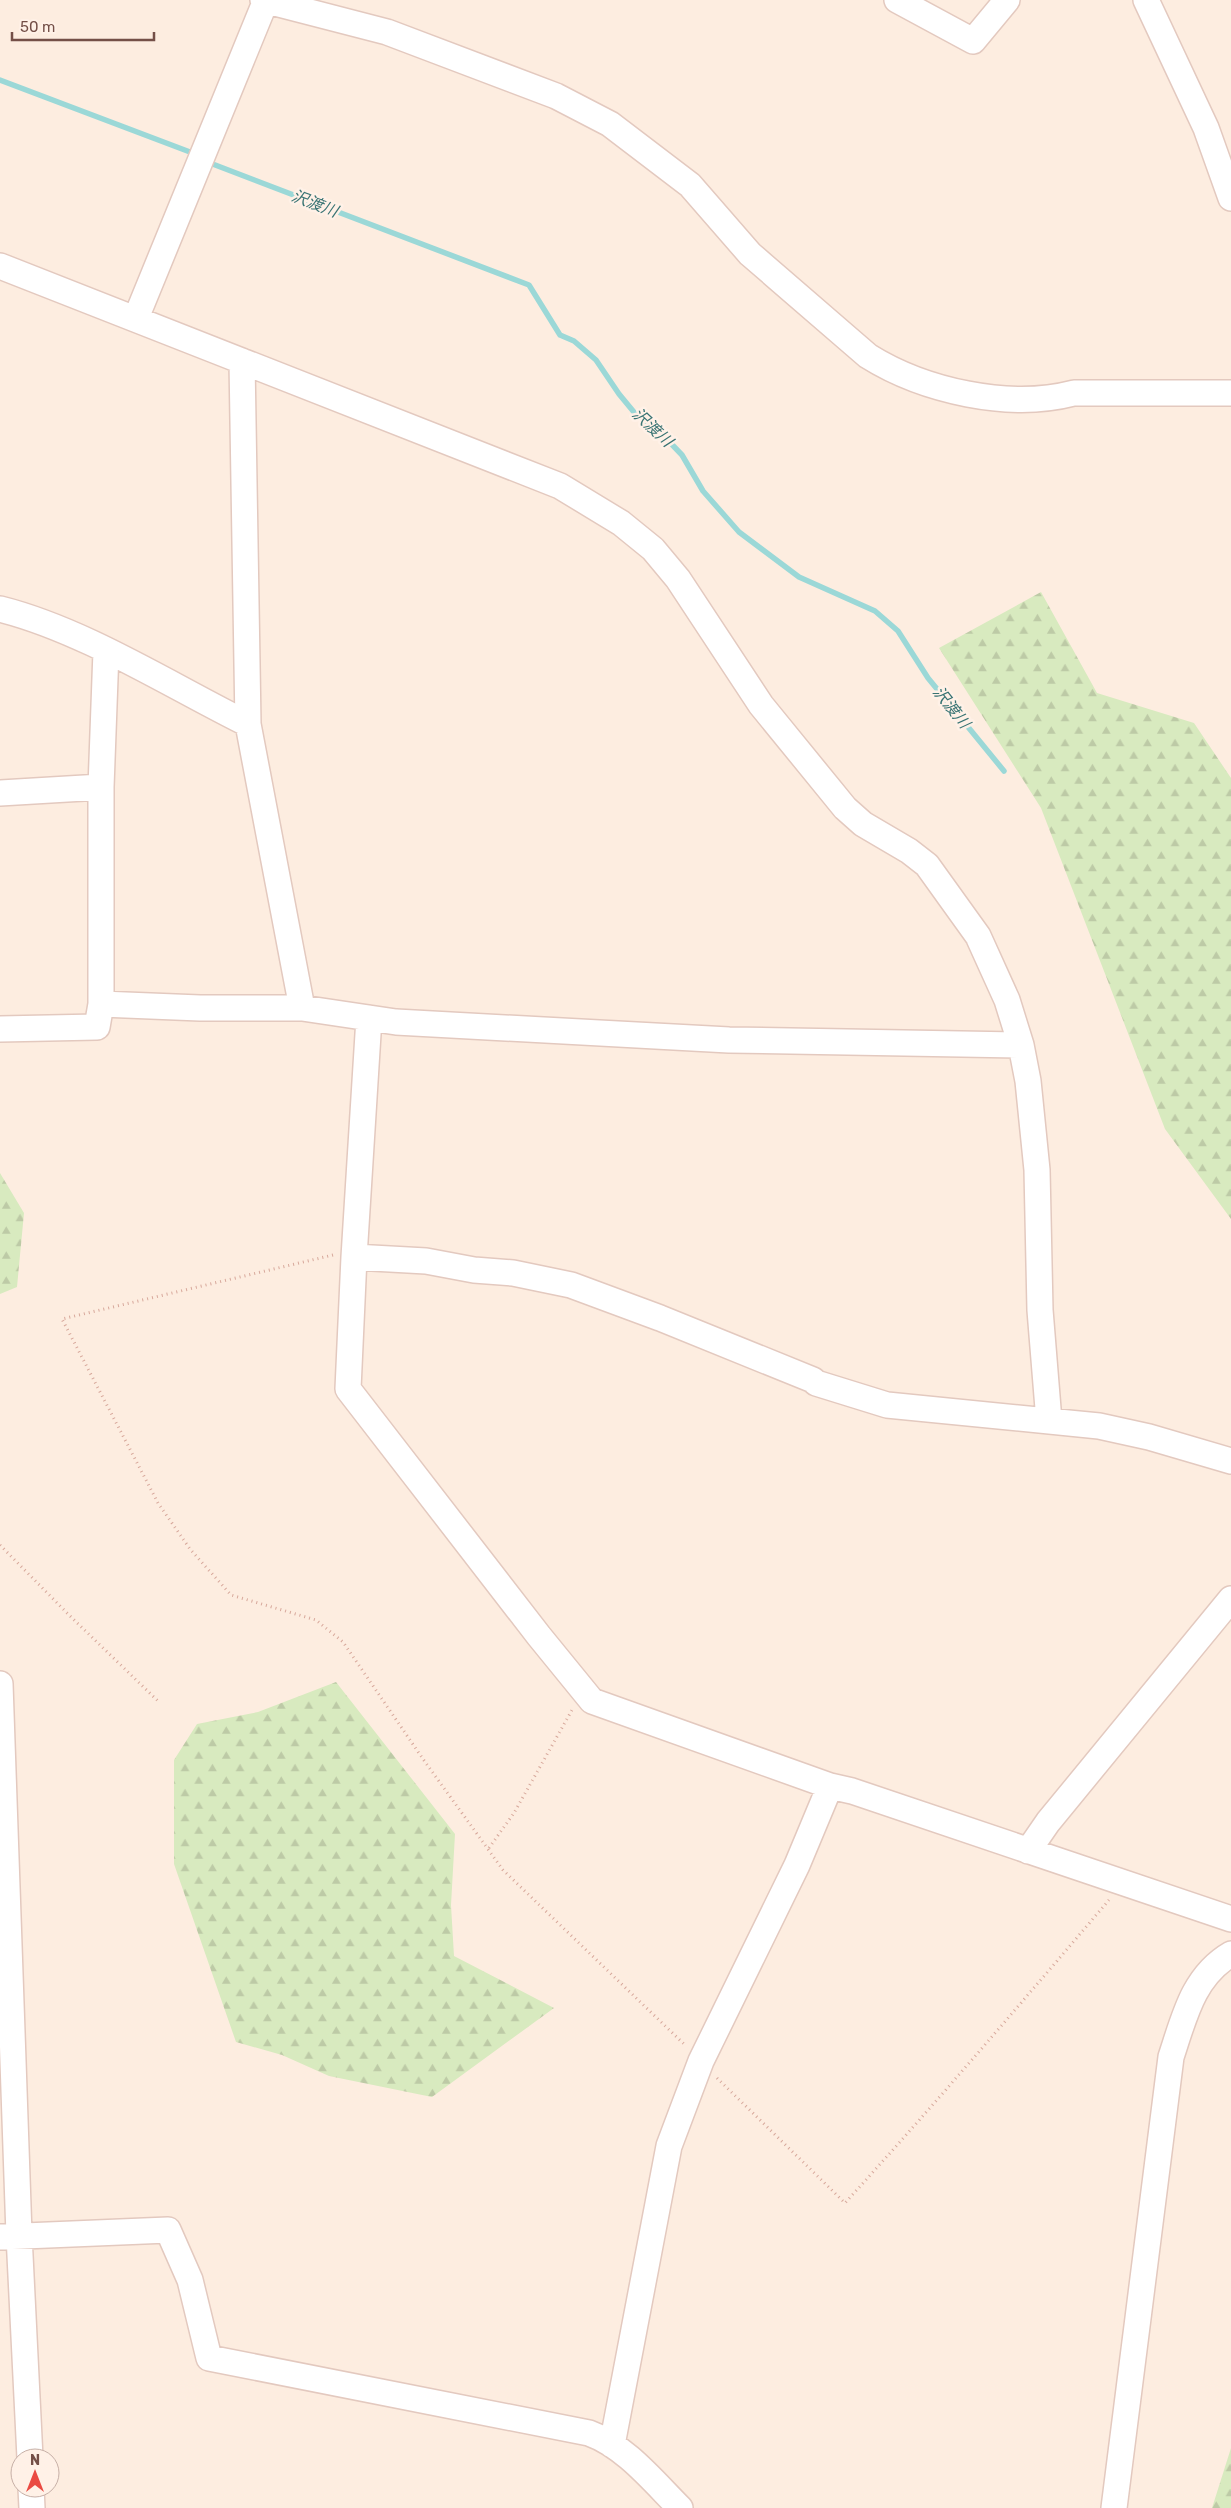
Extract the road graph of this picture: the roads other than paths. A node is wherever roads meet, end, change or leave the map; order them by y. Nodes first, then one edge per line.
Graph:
1 (265, 0) edge
2 (897, 0) edge
3 (1007, 0) edge
4 (1146, 0) edge
5 (1231, 198) edge
6 (0, 266) edge
7 (136, 318) junction
8 (242, 361) junction
9 (1231, 393) edge
10 (0, 609) edge
11 (106, 651) junction
12 (248, 724) junction
13 (101, 787) junction
14 (0, 793) edge
15 (101, 1004) junction
16 (302, 1008) junction
17 (370, 1018) junction
18 (0, 1029) edge
19 (1021, 1045) junction
20 (354, 1257) junction
21 (1049, 1421) junction
22 (1231, 1461) edge
23 (1231, 1599) edge
24 (0, 1684) edge
25 (830, 1786) junction
26 (1028, 1850) junction
27 (1231, 1919) edge
28 (1231, 1954) edge
29 (9, 2236) edge
30 (612, 2445) junction
31 (29, 2448) edge
32 (680, 2508) edge
33 (1114, 2508) edge

1 - 7 street
1 - 9 street
2 - 3 street
4 - 5 street
6 - 7 street
7 - 8 street
8 - 12 street
8 - 19 street
10 - 11 street
11 - 12 street
11 - 13 street
12 - 16 street
13 - 14 street
13 - 15 street
15 - 16 street
15 - 18 street
16 - 17 street
17 - 19 street
17 - 20 street
19 - 21 street
20 - 21 street
20 - 25 street
21 - 22 street
23 - 26 street
24 - 29 street
25 - 26 street
25 - 30 street
26 - 27 street
28 - 33 street
29 - 30 street
29 - 31 street
30 - 32 street

